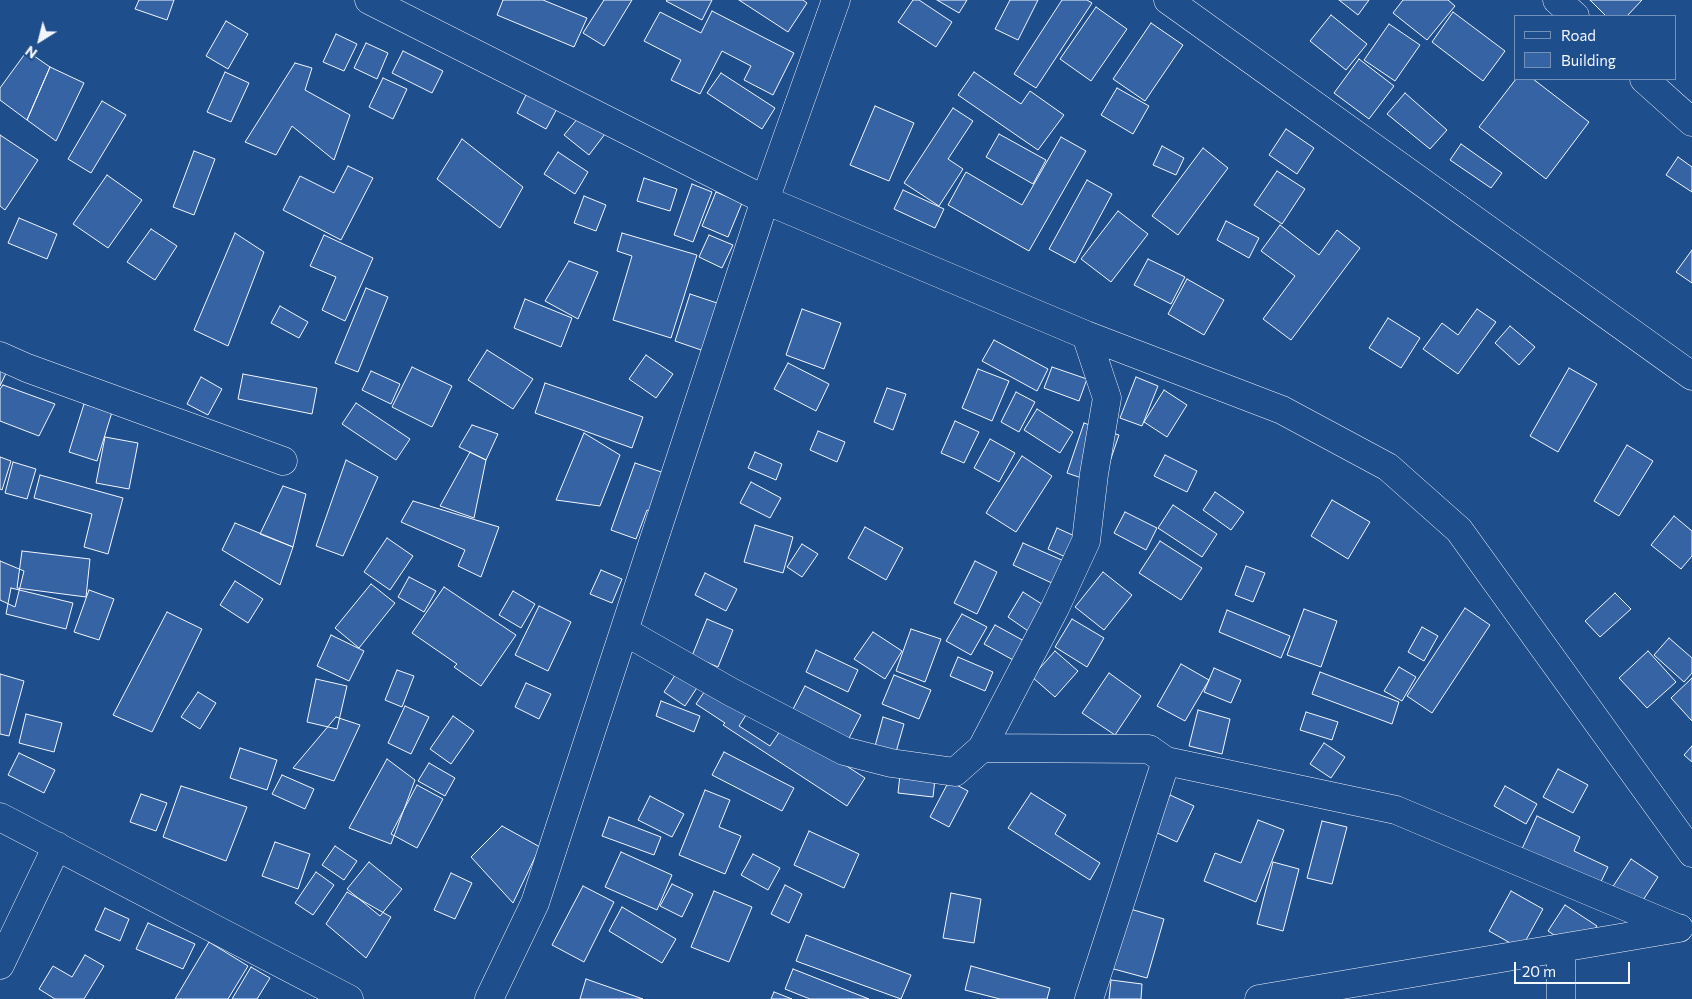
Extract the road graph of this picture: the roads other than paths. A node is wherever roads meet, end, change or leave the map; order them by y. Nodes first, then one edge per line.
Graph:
1 (369, 0) edge
2 (836, 0) edge
3 (1168, 0) edge
4 (1557, 0) edge
5 (1574, 15) edge
6 (1645, 80) edge
7 (1692, 122) edge
8 (765, 200) junction
9 (1086, 335) junction
10 (0, 356) edge
11 (1692, 376) edge
12 (283, 461) dead end
13 (624, 631) junction
14 (982, 748) junction
15 (1166, 761) junction
16 (0, 817) edge
17 (57, 846) junction
18 (1692, 853) edge
19 (1685, 927) edge
20 (1560, 948) junction
21 (0, 965) edge
22 (1290, 996) edge
23 (349, 999) edge
24 (488, 999) edge
25 (1089, 999) edge
26 (1259, 999) edge
27 (1561, 999) edge

1 - 8 street
2 - 8 street
3 - 11 street
4 - 5 street
6 - 7 street
8 - 9 street
8 - 13 street
9 - 14 street
9 - 18 street
10 - 12 street
13 - 14 street
13 - 24 street
14 - 15 street
15 - 19 street
15 - 25 street
16 - 17 street
17 - 21 street
17 - 23 street
19 - 20 street
20 - 22 street
20 - 27 street
22 - 26 street

